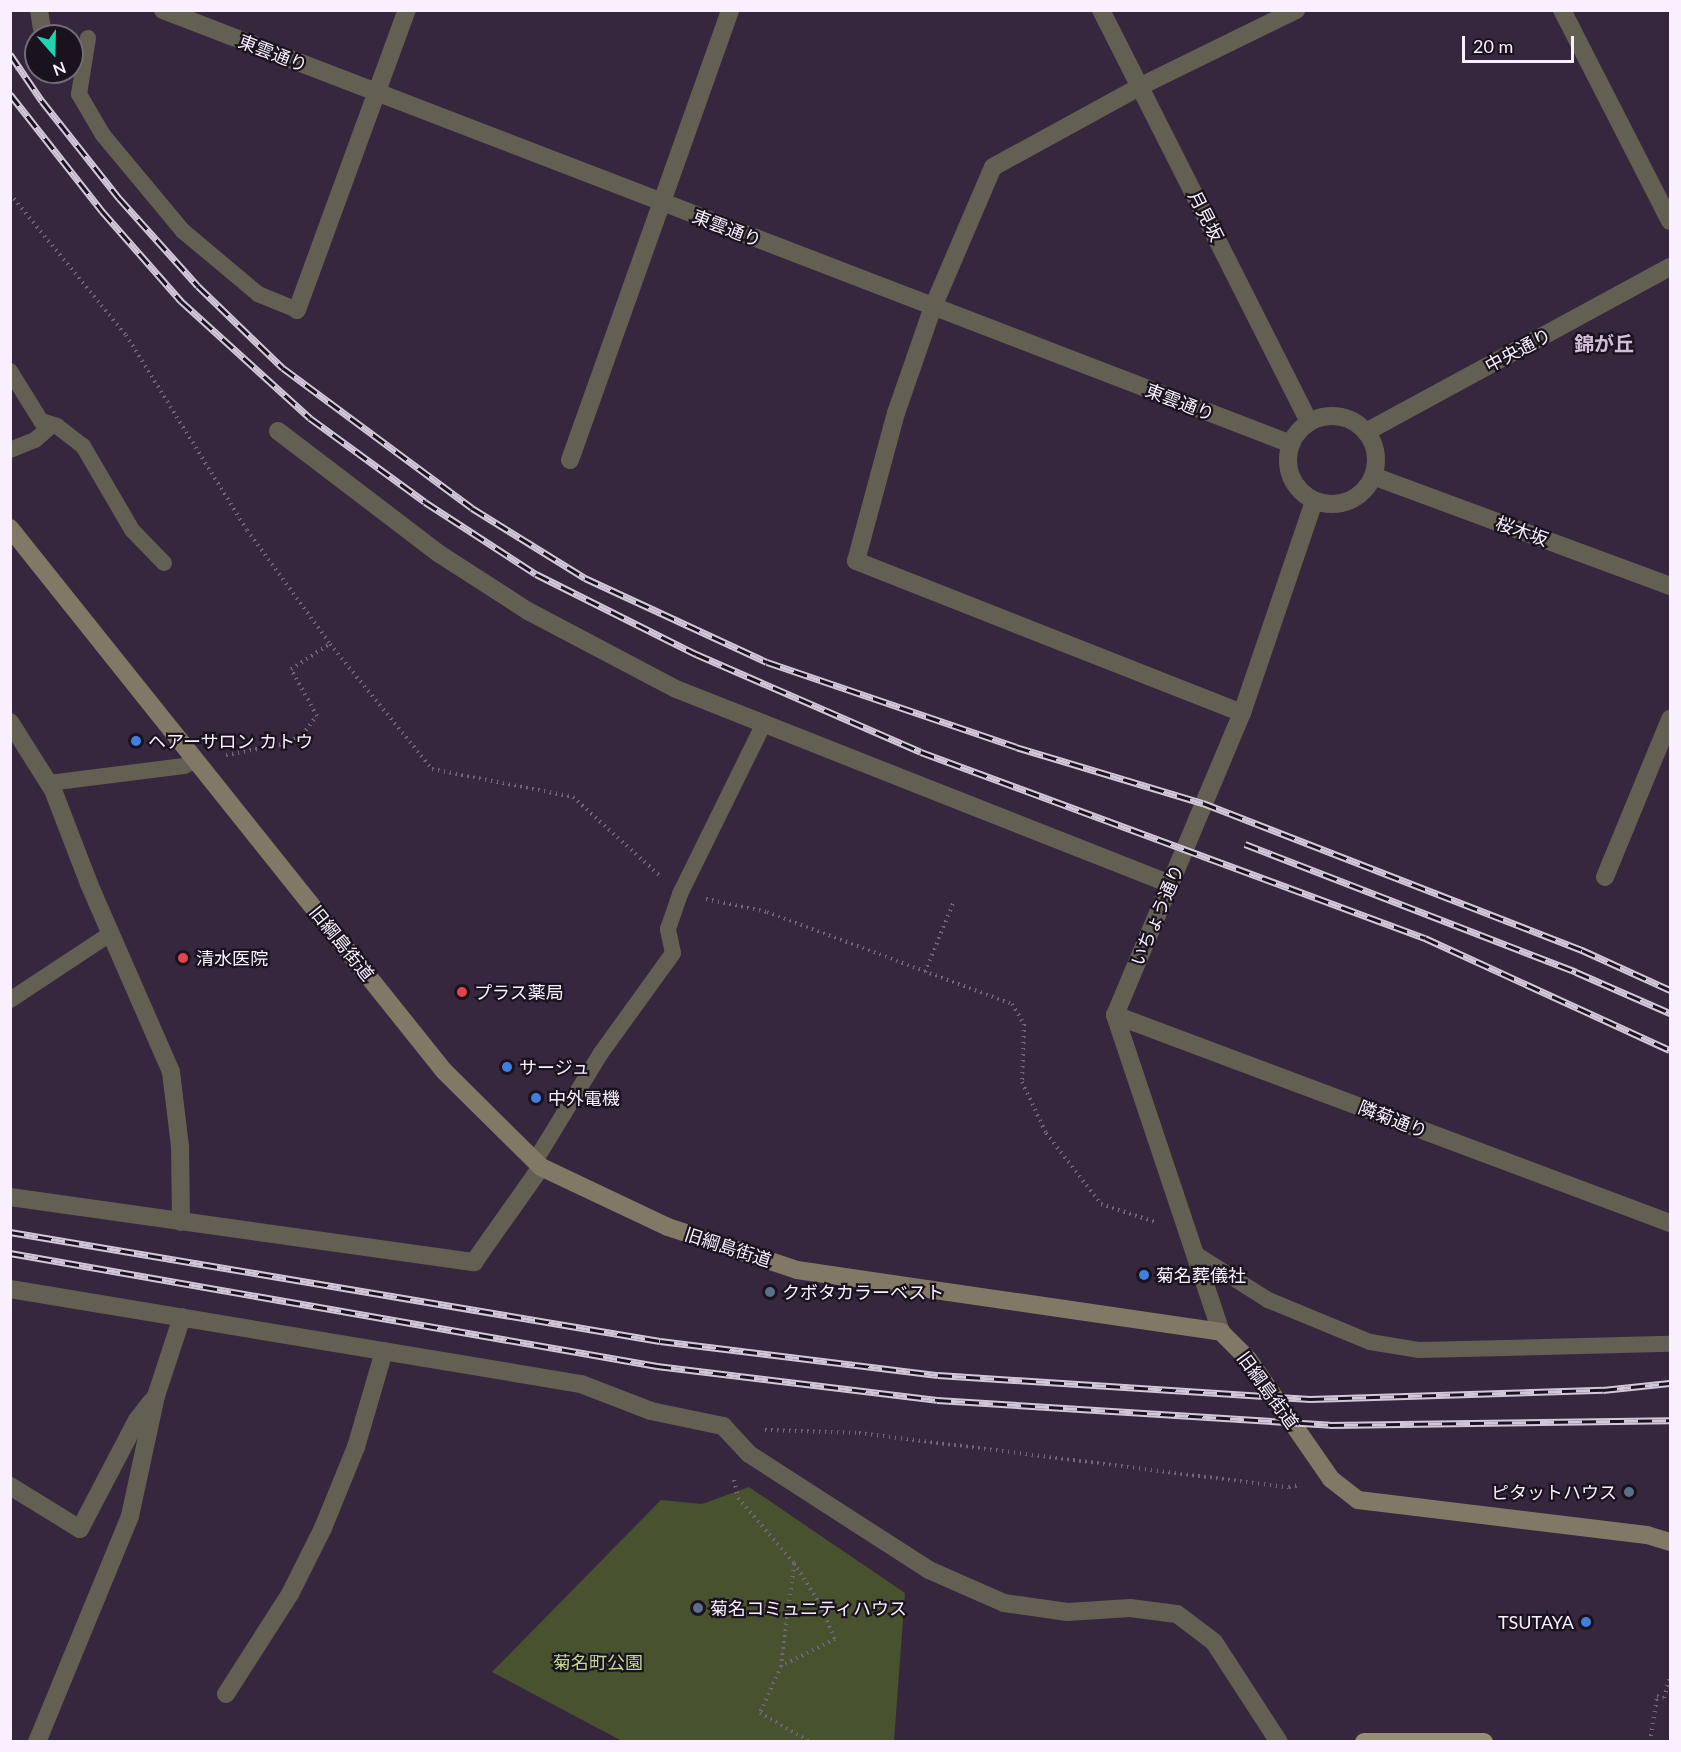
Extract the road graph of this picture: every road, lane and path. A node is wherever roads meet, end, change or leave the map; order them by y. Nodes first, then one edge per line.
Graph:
1 (163, 10) edge
2 (407, 10) edge
3 (730, 10) edge
4 (1101, 10) edge
5 (1296, 10) edge
6 (1562, 10) edge
7 (88, 38) dead end
8 (24, 64) edge
9 (10, 72) edge
10 (1141, 86) junction
11 (375, 92) junction
12 (10, 194) edge
13 (663, 203) junction
14 (1671, 221) edge
15 (1671, 267) edge
16 (933, 307) junction
17 (297, 310) joint
18 (10, 371) edge
19 (1309, 422) junction
20 (52, 425) junction
21 (278, 431) dead end
22 (1366, 432) junction
23 (1291, 444) junction
24 (10, 450) edge
25 (570, 460) dead end
26 (1373, 476) junction
27 (1314, 501) junction
28 (10, 528) edge
29 (164, 563) dead end
30 (1671, 586) edge
31 (330, 644) junction
32 (1242, 713) junction
33 (1671, 719) edge
34 (10, 722) edge
35 (763, 725) junction
36 (196, 760) junction
37 (49, 783) junction
38 (1605, 877) dead end
39 (1170, 884) junction
40 (680, 894) junction
41 (954, 901) dead end
42 (110, 934) junction
43 (925, 972) junction
44 (10, 1000) edge
45 (1115, 1015) junction
46 (538, 1164) junction
47 (10, 1197) edge
48 (181, 1222) junction
49 (1671, 1223) edge
50 (1187, 1233) junction
51 (1194, 1253) junction
52 (10, 1288) edge
53 (182, 1317) junction
54 (1221, 1332) junction
55 (1671, 1344) edge
56 (384, 1351) junction
57 (156, 1396) junction
58 (743, 1448) junction
59 (1308, 1484) dead end
60 (10, 1486) edge
61 (1671, 1542) edge
62 (794, 1563) junction
63 (781, 1666) junction
64 (1671, 1677) edge
65 (226, 1694) dead end
66 (37, 1742) edge
67 (810, 1742) edge
68 (1279, 1742) edge
69 (1364, 1742) edge
70 (1484, 1742) edge
71 (1650, 1742) edge

1 - 11 street, 東雲通り
2 - 11 street
3 - 13 street
4 - 10 street, 月見坂
5 - 10 street
6 - 14 street
7 - 17 lane
8 - 9 path
10 - 16 street
10 - 19 street, 月見坂
11 - 13 street, 東雲通り
11 - 17 street
12 - 31 path
13 - 16 street, 東雲通り
13 - 25 street
15 - 22 street, 中央通り
16 - 23 street, 東雲通り
16 - 32 street
18 - 20 lane
19 - 22 street
19 - 23 street
20 - 24 lane
20 - 29 lane
21 - 35 street
22 - 26 street
23 - 27 street
26 - 27 street
26 - 30 street, 桜木坂
27 - 32 street, いちょう通り
28 - 36 street, 旧綱島街道
31 - 36 path
31 - 40 path
32 - 39 street, いちょう通り
33 - 38 street
34 - 37 street
35 - 39 street
35 - 40 lane
36 - 37 lane
36 - 46 street, 旧綱島街道
37 - 42 street
39 - 45 street, いちょう通り
40 - 43 path
40 - 46 lane
41 - 43 path
42 - 44 lane
42 - 48 street
43 - 50 path
45 - 49 street, 隣菊通り
45 - 50 street
46 - 48 street
46 - 54 street, 旧綱島街道
47 - 48 street
50 - 51 street
51 - 54 street
51 - 55 lane
52 - 53 street
53 - 56 street
53 - 57 street
54 - 61 street, 旧綱島街道
56 - 58 street
56 - 65 street
57 - 60 street
57 - 66 street
58 - 59 path
58 - 62 path
58 - 68 street
62 - 63 path
62 - 63 path
63 - 67 path
64 - 71 path
69 - 70 main road

